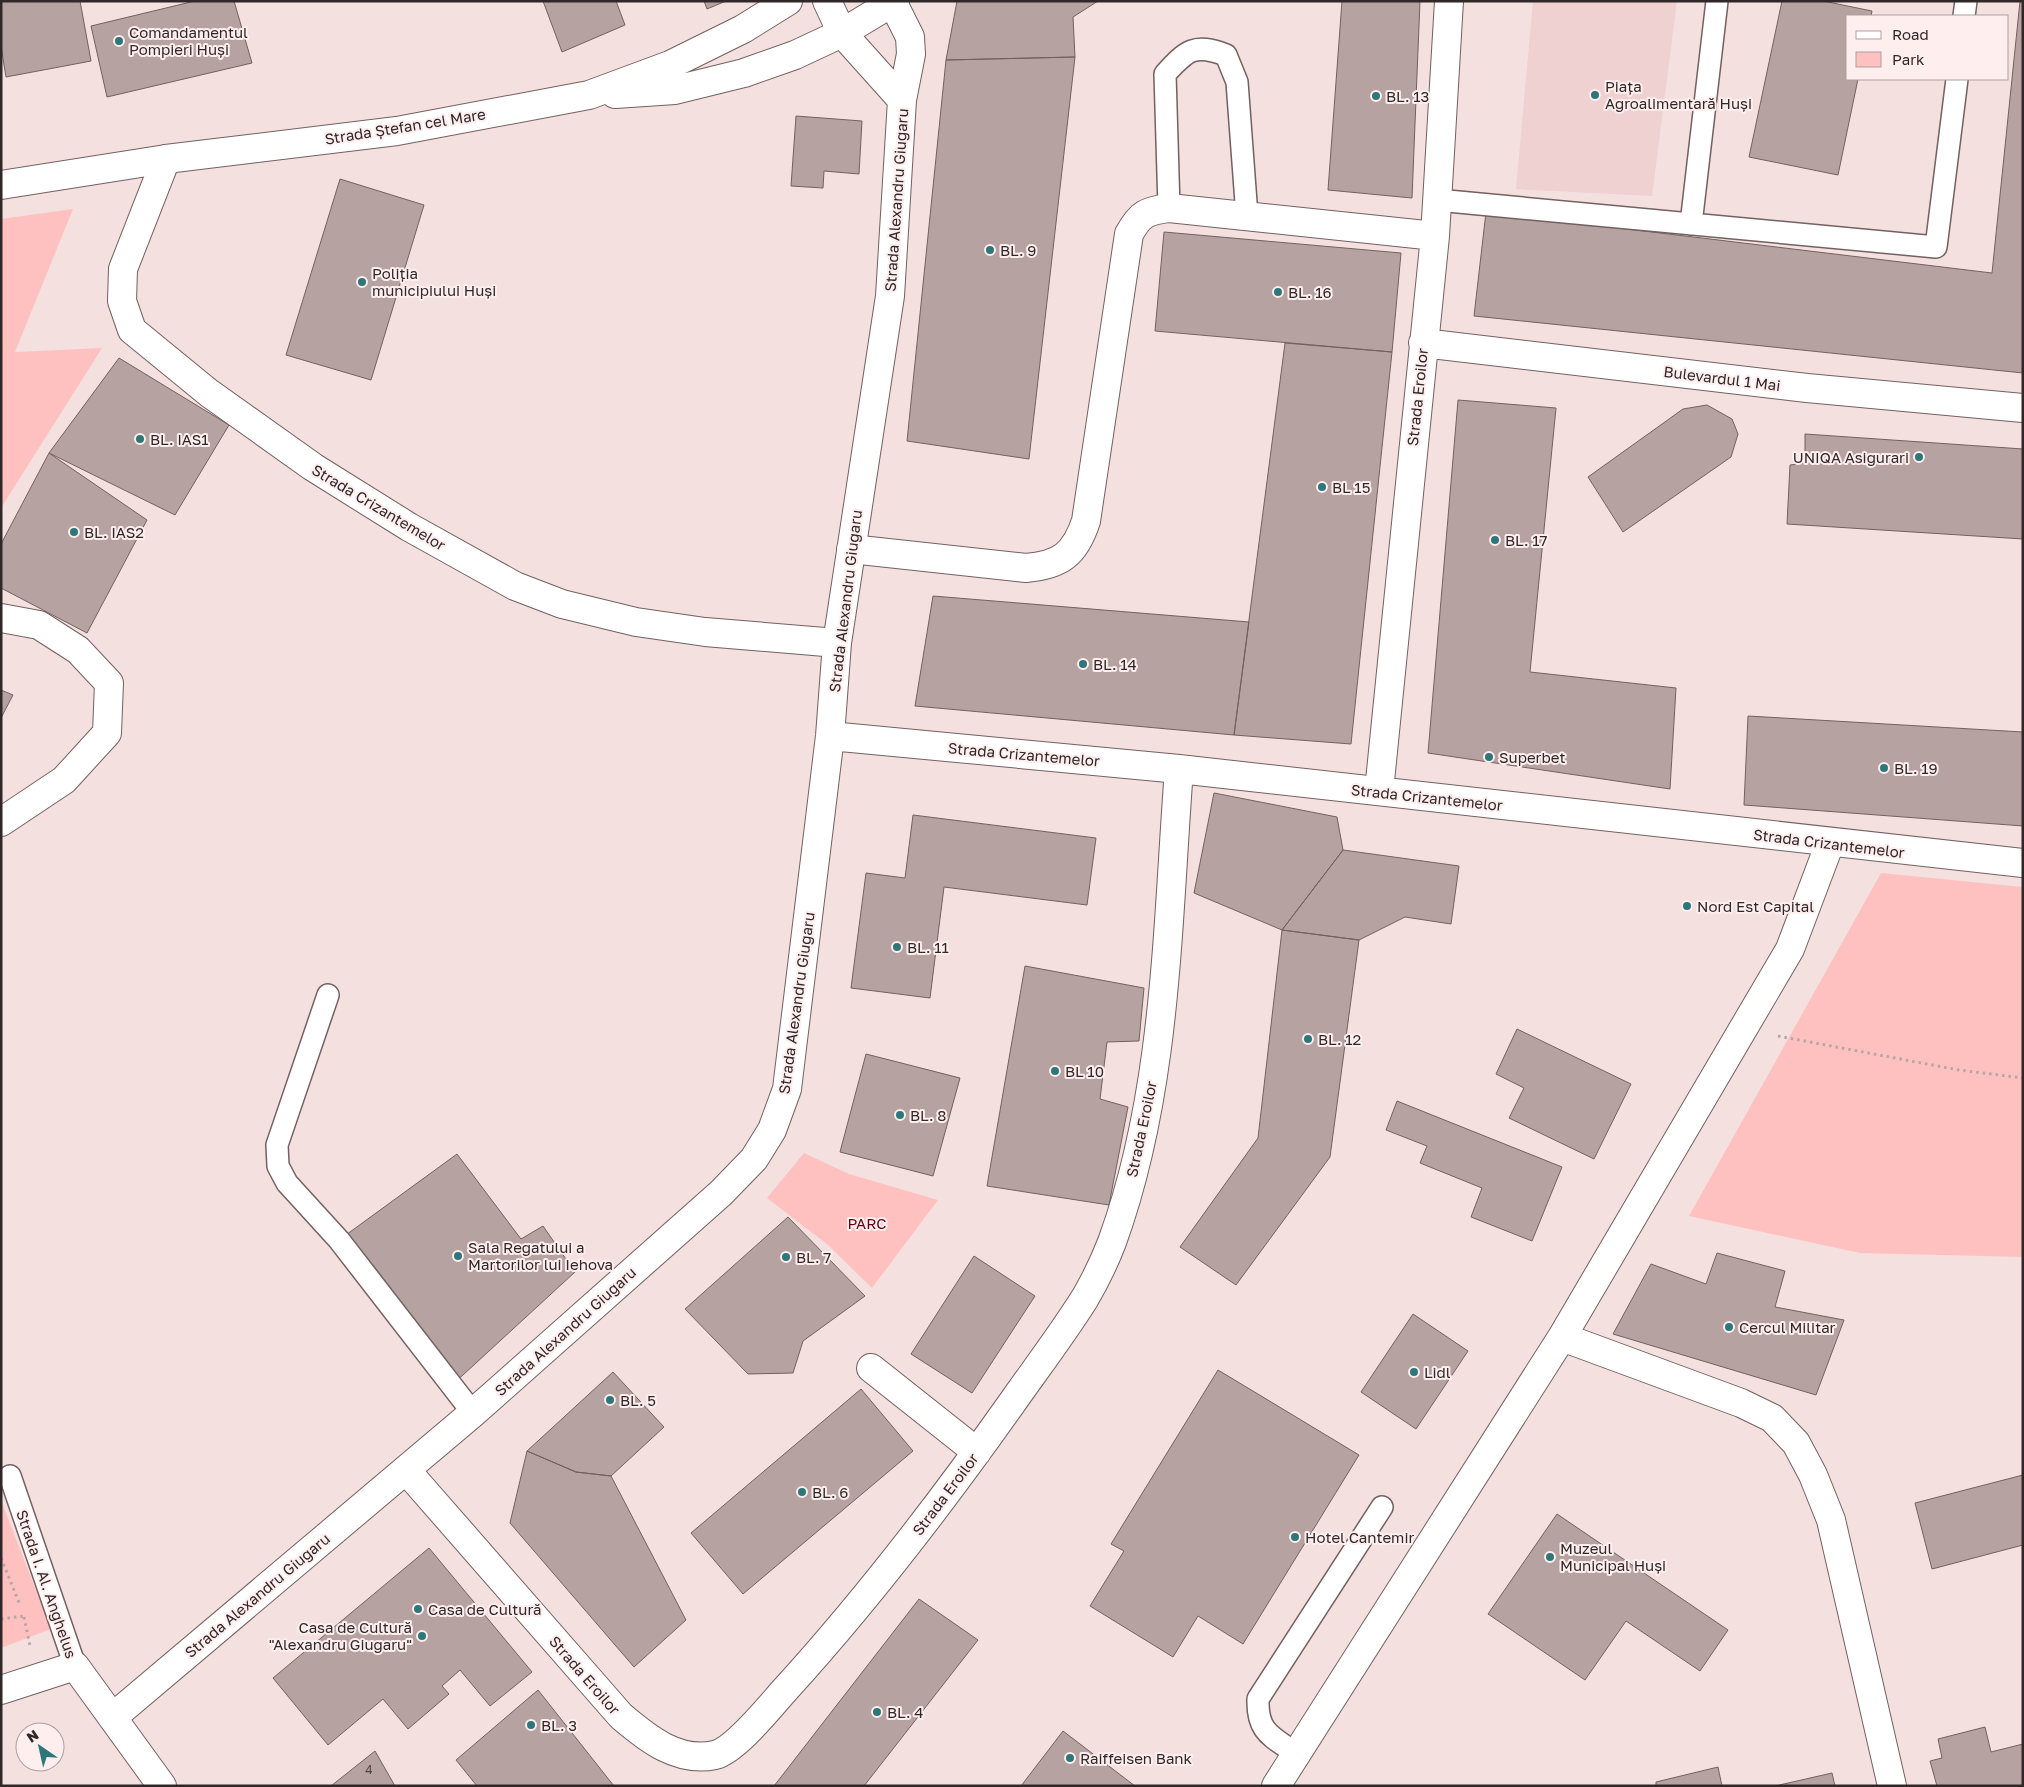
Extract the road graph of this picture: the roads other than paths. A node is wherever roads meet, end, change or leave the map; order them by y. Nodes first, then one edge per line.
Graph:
1 (788, 1) edge
2 (827, 1) edge
3 (1449, 1) edge
4 (1717, 1) edge
5 (1966, 1) edge
6 (893, 2) edge
7 (1964, 15) edge
8 (842, 33) junction
9 (1957, 80) edge
10 (589, 95) junction
11 (902, 100) junction
12 (166, 159) junction
13 (1, 184) edge
14 (1437, 200) junction
15 (1168, 208) junction
16 (1247, 216) junction
17 (1692, 224) junction
18 (1435, 236) junction
19 (1422, 343) junction
20 (2023, 408) edge
21 (851, 549) junction
22 (1, 618) edge
23 (837, 643) junction
24 (830, 736) junction
25 (1179, 769) junction
26 (1379, 791) junction
27 (1, 822) edge
28 (1830, 843) junction
29 (2023, 863) edge
30 (328, 995) dead end
31 (1562, 1337) junction
32 (871, 1368) dead end
33 (473, 1413) junction
34 (977, 1452) junction
35 (406, 1470) junction
36 (10, 1476) dead end
37 (1382, 1506) dead end
38 (75, 1666) junction
39 (1, 1690) edge
40 (113, 1717) junction
41 (1295, 1753) junction
42 (162, 1786) edge
43 (1276, 1786) edge
44 (1892, 1786) edge

1 - 10 street, Strada Ștefan cel Mare
2 - 8 street
3 - 14 street, Strada Eroilor
4 - 17 lane
5 - 7 lane
6 - 8 street
6 - 11 street, Strada Alexandru Giugaru
8 - 10 street
8 - 11 street
9 - 17 lane
10 - 12 street, Strada Ștefan cel Mare
11 - 21 street, Strada Alexandru Giugaru
12 - 13 street, Strada Ștefan cel Mare
12 - 23 street, Strada Crizantemelor
14 - 17 lane
14 - 18 street, Strada Eroilor
15 - 16 street
15 - 16 lane
15 - 21 street
16 - 18 street
18 - 19 street, Strada Eroilor
19 - 20 street, Bulevardul 1 Mai
19 - 26 street, Strada Eroilor
21 - 23 street, Strada Alexandru Giugaru
22 - 27 street
23 - 24 street, Strada Alexandru Giugaru
24 - 25 street, Strada Crizantemelor
24 - 33 street, Strada Alexandru Giugaru
25 - 26 street, Strada Crizantemelor
25 - 34 street, Strada Eroilor
26 - 28 street, Strada Crizantemelor
28 - 29 street, Strada Crizantemelor
28 - 31 street
30 - 33 lane
31 - 41 street
31 - 44 street
32 - 34 street
33 - 35 street, Strada Alexandru Giugaru
34 - 35 street, Strada Eroilor
35 - 40 street, Strada Alexandru Giugaru
36 - 38 lane, Strada I. Al. Anghelus
37 - 41 lane
38 - 39 street
38 - 40 street, Strada I. Al. Anghelus
40 - 42 street, Strada I. Al. Anghelus
41 - 43 street

